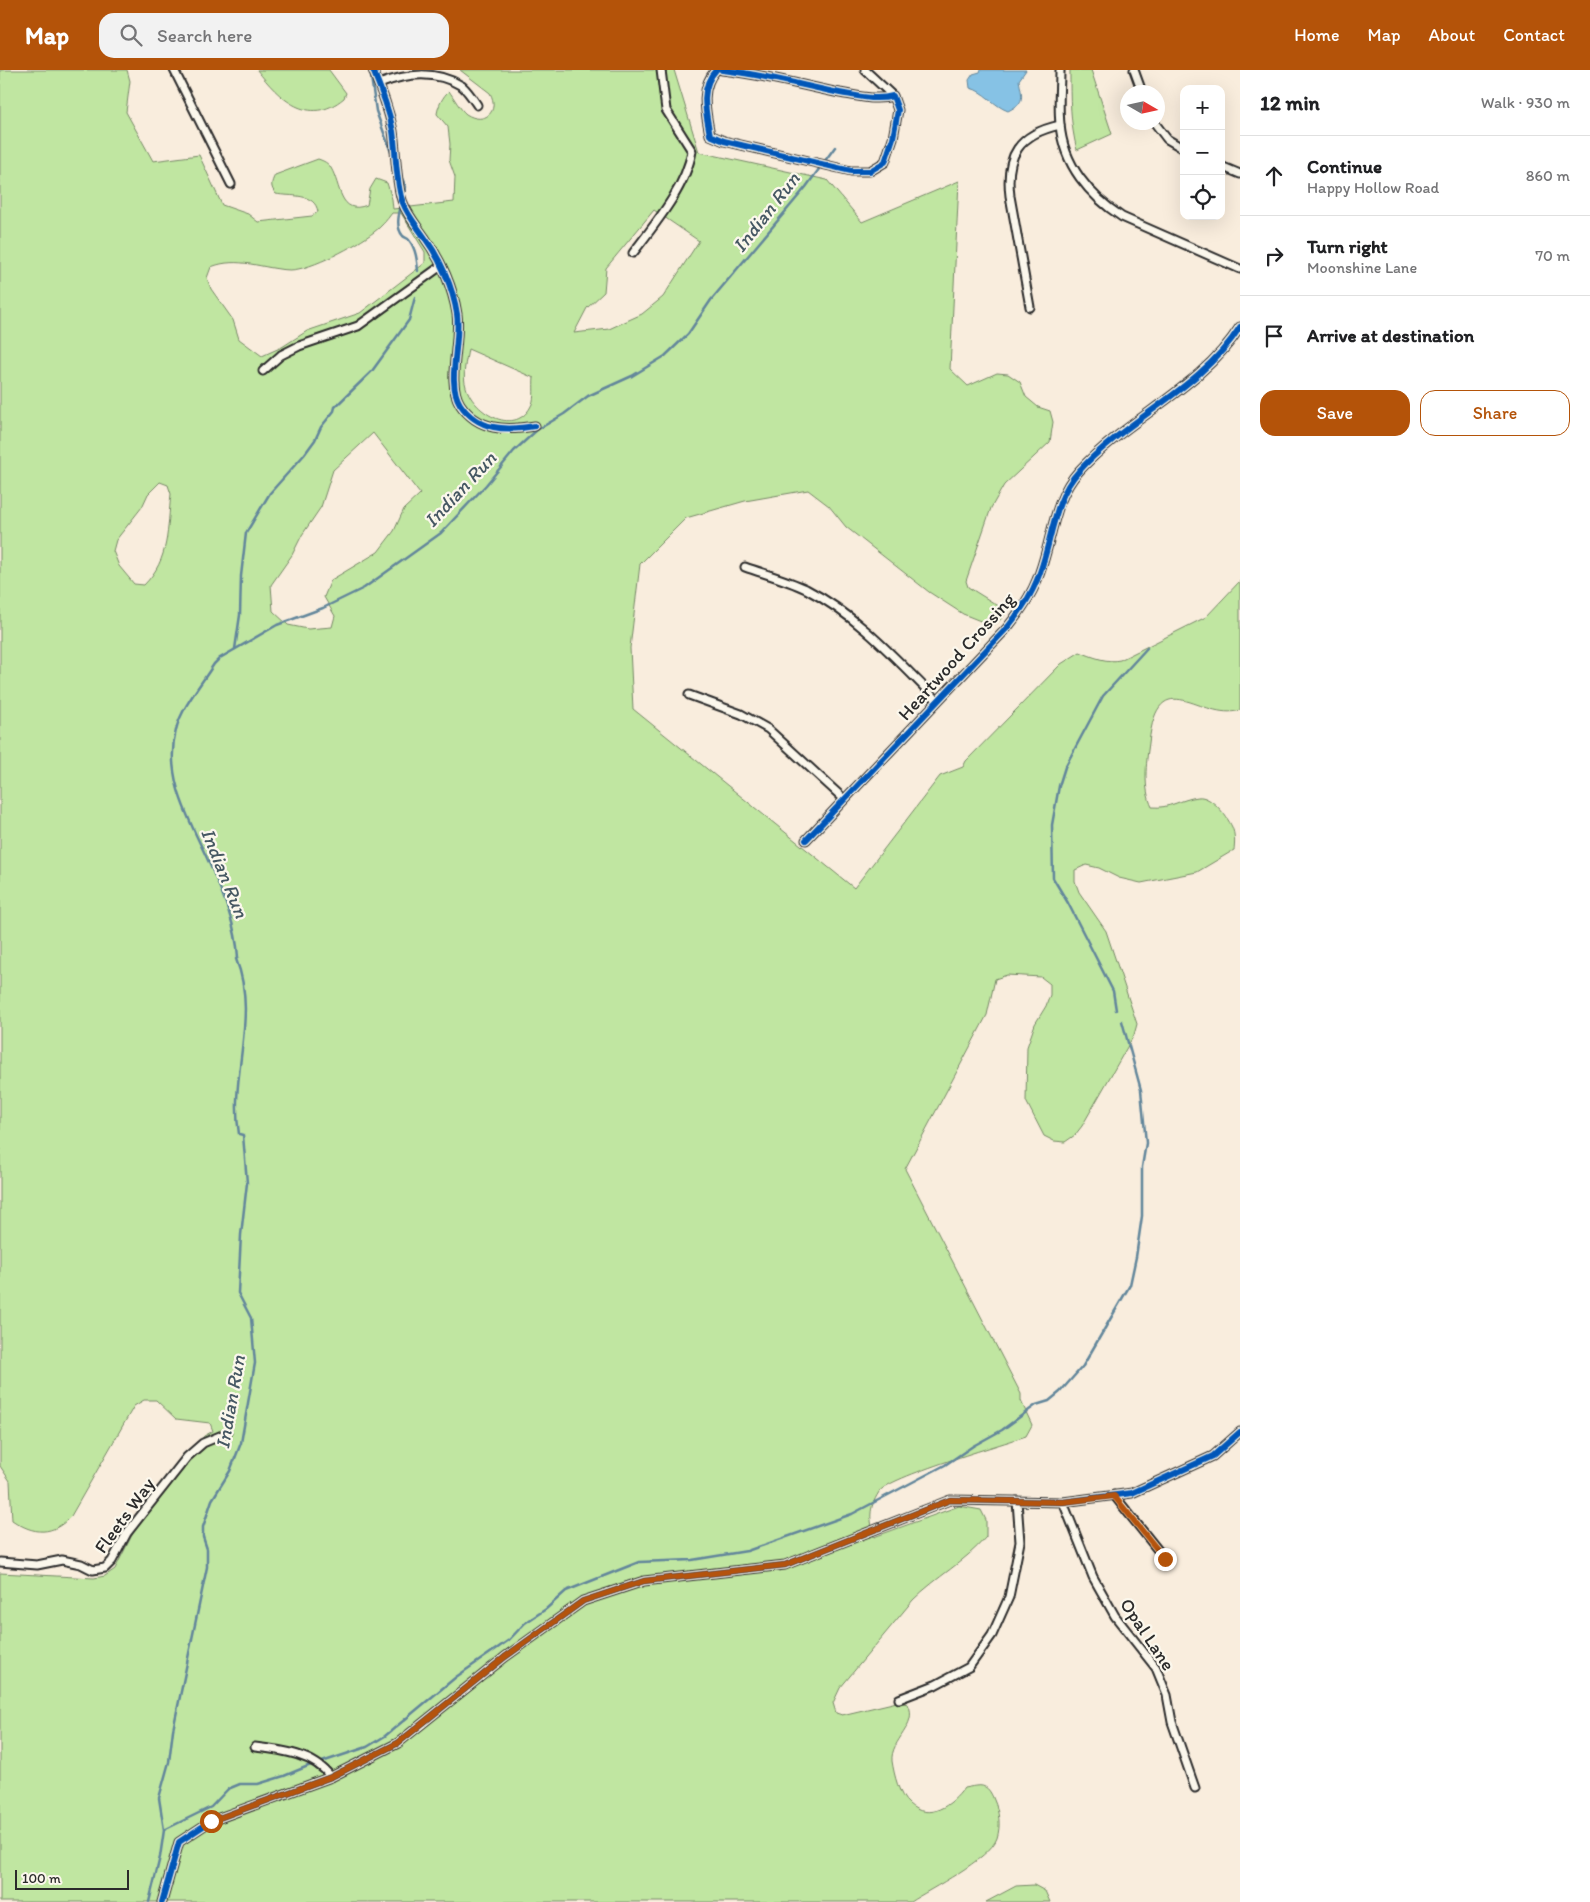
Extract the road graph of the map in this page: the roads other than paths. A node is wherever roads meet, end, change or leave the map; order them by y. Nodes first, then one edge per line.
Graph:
1 (174, 70) edge
2 (373, 70) edge
3 (661, 70) edge
4 (716, 70) edge
5 (722, 70) edge
6 (865, 70) edge
7 (1060, 70) edge
8 (1134, 70) edge
9 (379, 84) junction
10 (1139, 85) edge
11 (893, 96) junction
12 (477, 105) dead end
13 (1060, 125) junction
14 (1160, 130) edge
15 (1180, 147) edge
16 (1225, 168) edge
17 (1240, 174) edge
18 (231, 184) dead end
19 (633, 253) dead end
20 (441, 266) junction
21 (1240, 269) edge
22 (1030, 307) dead end
23 (1240, 327) edge
24 (263, 371) dead end
25 (535, 426) dead end
26 (746, 567) dead end
27 (689, 695) dead end
28 (936, 700) junction
29 (844, 799) junction
30 (806, 840) dead end
31 (1240, 1432) edge
32 (227, 1433) dead end
33 (1114, 1496) junction
34 (1017, 1501) junction
35 (1063, 1502) junction
36 (1165, 1559) dead end
37 (0, 1562) edge
38 (899, 1699) dead end
39 (255, 1747) dead end
40 (331, 1777) junction
41 (1195, 1788) dead end
42 (162, 1902) edge

1 - 18 street
2 - 9 street
3 - 19 street
4 - 11 street
5 - 11 street
6 - 11 street
7 - 13 street
8 - 10 street
9 - 12 street
9 - 20 street
13 - 21 street
13 - 22 street
14 - 15 street
16 - 17 street
20 - 24 street
20 - 25 street
23 - 28 street, Heartwood Crossing
26 - 28 street
27 - 29 street
28 - 29 street, Heartwood Crossing
29 - 30 street, Heartwood Crossing
31 - 33 street
32 - 37 street, Fleets Way
33 - 35 street
33 - 36 street
34 - 35 street
34 - 38 street
34 - 40 street
35 - 41 street, Opal Lane
39 - 40 street
40 - 42 street

